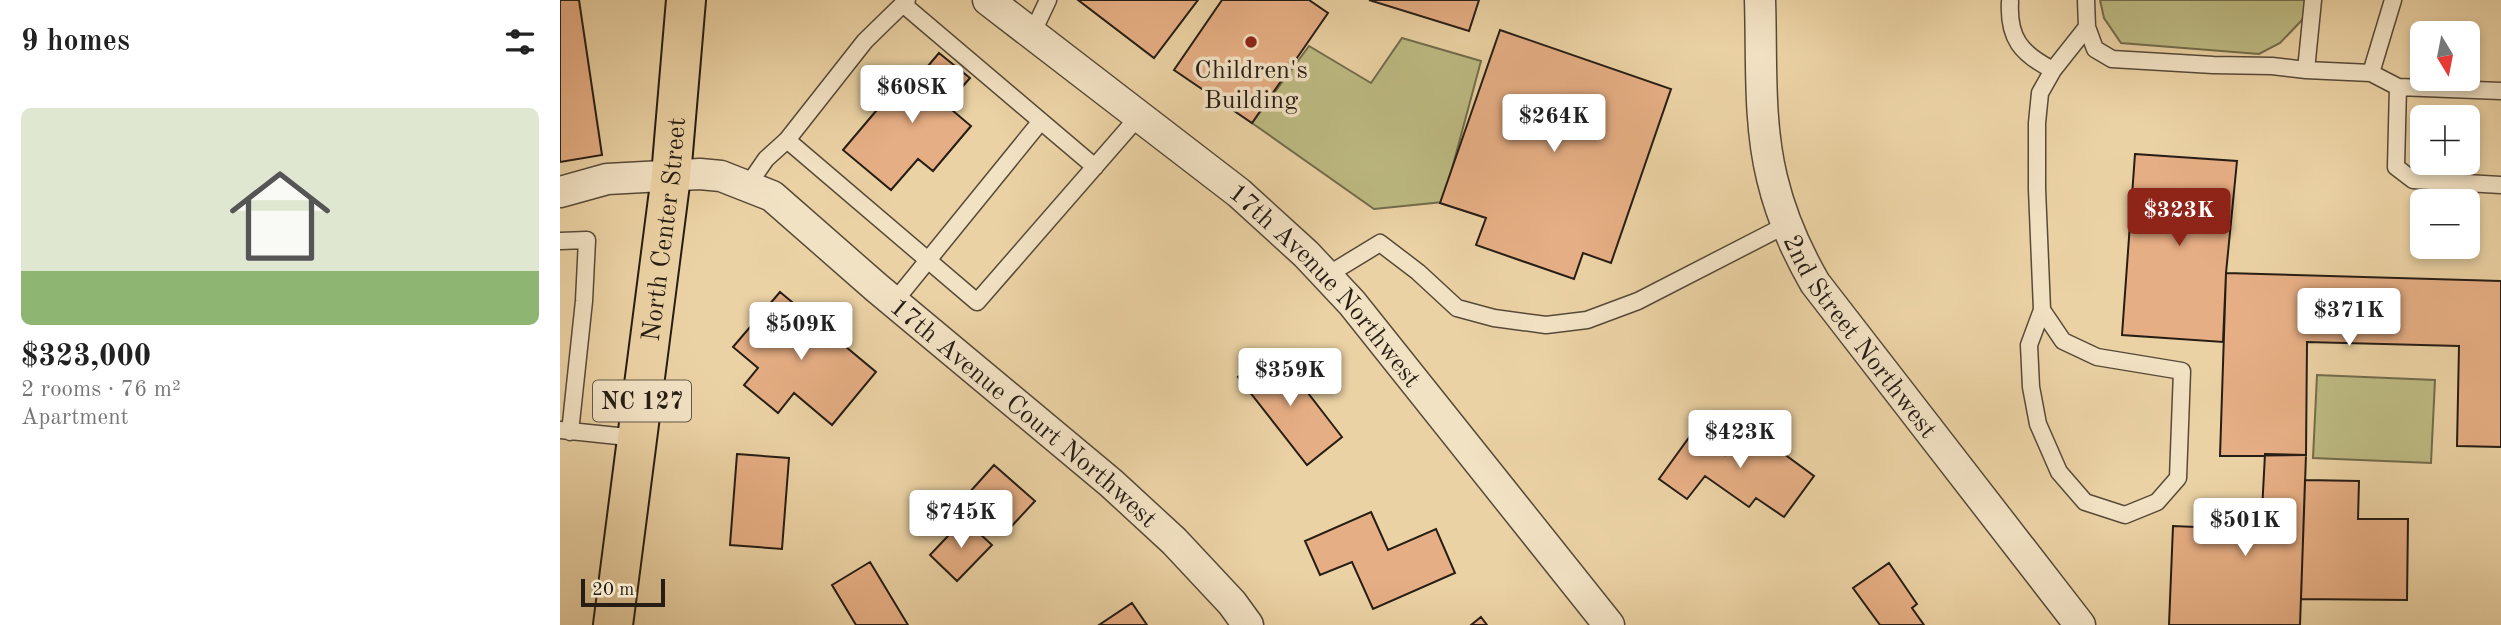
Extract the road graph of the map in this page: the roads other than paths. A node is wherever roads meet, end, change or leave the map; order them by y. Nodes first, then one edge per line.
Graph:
1 (686, 0) edge
2 (988, 0) edge
3 (1048, 0) edge
4 (1760, 0) edge
5 (2086, 0) edge
6 (2313, 0) edge
7 (2393, 0) edge
8 (2010, 2) edge
9 (905, 3) edge
10 (2087, 27) junction
11 (1032, 34) junction
12 (2306, 69) junction
13 (2053, 70) junction
14 (2371, 74) junction
15 (2398, 87) junction
16 (2501, 91) edge
17 (1139, 116) junction
18 (1041, 121) junction
19 (787, 140) junction
20 (1095, 167) junction
21 (671, 176) junction
22 (748, 185) junction
23 (2501, 185) edge
24 (560, 192) edge
25 (1786, 225) junction
26 (560, 241) edge
27 (927, 260) junction
28 (1326, 276) junction
29 (894, 302) junction
30 (2042, 310) junction
31 (565, 431) edge
32 (637, 438) junction
33 (613, 625) edge
34 (1248, 625) edge
35 (1609, 625) edge
36 (2080, 625) edge

1 - 21 main road, North Center Street / NC 127
2 - 11 street, 17th Avenue Northwest
3 - 11 lane
4 - 25 street, 2nd Street Northwest
5 - 10 lane
6 - 12 lane
7 - 14 lane
8 - 13 lane
9 - 18 lane
9 - 19 lane
10 - 12 lane
10 - 13 lane
11 - 17 street, 17th Avenue Northwest
12 - 14 lane
13 - 30 lane
14 - 15 lane
15 - 16 lane
15 - 23 lane
17 - 20 lane
17 - 28 street, 17th Avenue Northwest
18 - 20 lane
18 - 27 lane
19 - 22 lane
19 - 27 lane
20 - 27 lane
21 - 22 street, 17th Avenue Court Northwest
21 - 24 street, 17th Avenue Court Northwest
21 - 32 main road, North Center Street / NC 127
22 - 29 street, 17th Avenue Court Northwest
25 - 28 lane
25 - 36 street, 2nd Street Northwest
26 - 31 lane
27 - 29 lane
28 - 35 street, 17th Avenue Northwest
29 - 34 street, 17th Avenue Court Northwest
30 - 30 lane
31 - 32 lane
32 - 33 main road, North Center Street / NC 127

